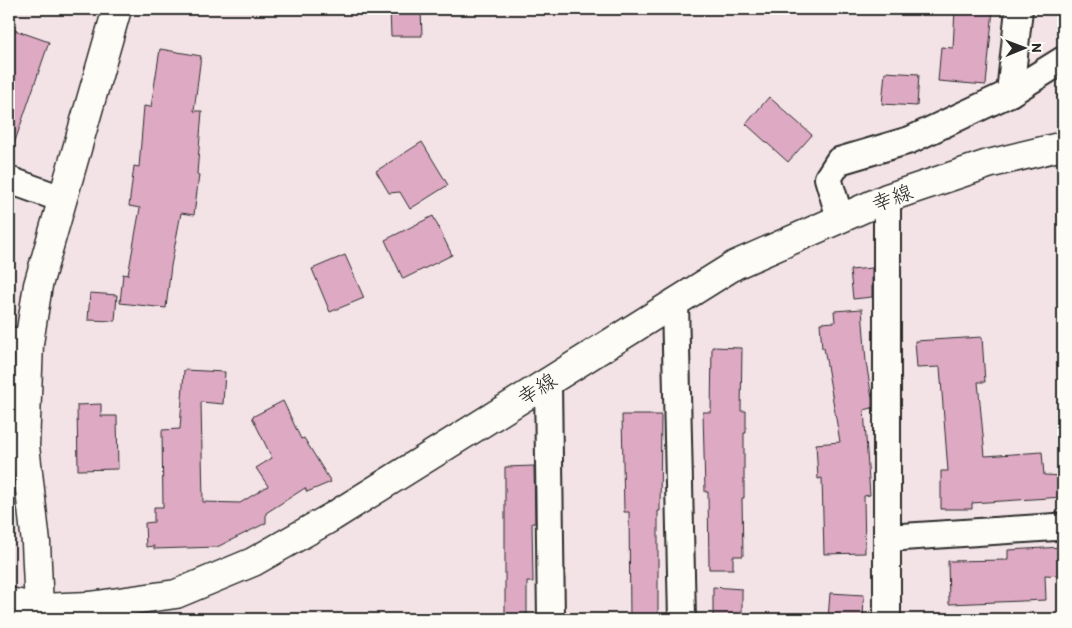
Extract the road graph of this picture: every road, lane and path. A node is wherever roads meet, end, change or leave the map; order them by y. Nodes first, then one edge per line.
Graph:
1 (117, 9) edge
2 (1019, 9) edge
3 (1063, 60) edge
4 (1010, 93) junction
5 (1063, 146) edge
6 (9, 180) edge
7 (887, 198) junction
8 (62, 199) junction
9 (840, 218) junction
10 (676, 302) junction
11 (19, 342) edge
12 (548, 382) junction
13 (1055, 527) dead end
14 (887, 538) junction
15 (9, 602) edge
16 (38, 614) edge
17 (551, 619) edge
18 (682, 619) edge
19 (887, 619) edge

1 - 8 street
2 - 4 street
3 - 4 street
4 - 9 street
5 - 7 street, 幸線
6 - 8 street
7 - 9 street, 幸線
7 - 14 street
8 - 11 street
9 - 10 street, 幸線
10 - 12 street, 幸線
10 - 18 street
11 - 16 street
12 - 16 street, 幸線
12 - 17 street
13 - 14 street
14 - 19 street
15 - 16 street, 幸線

